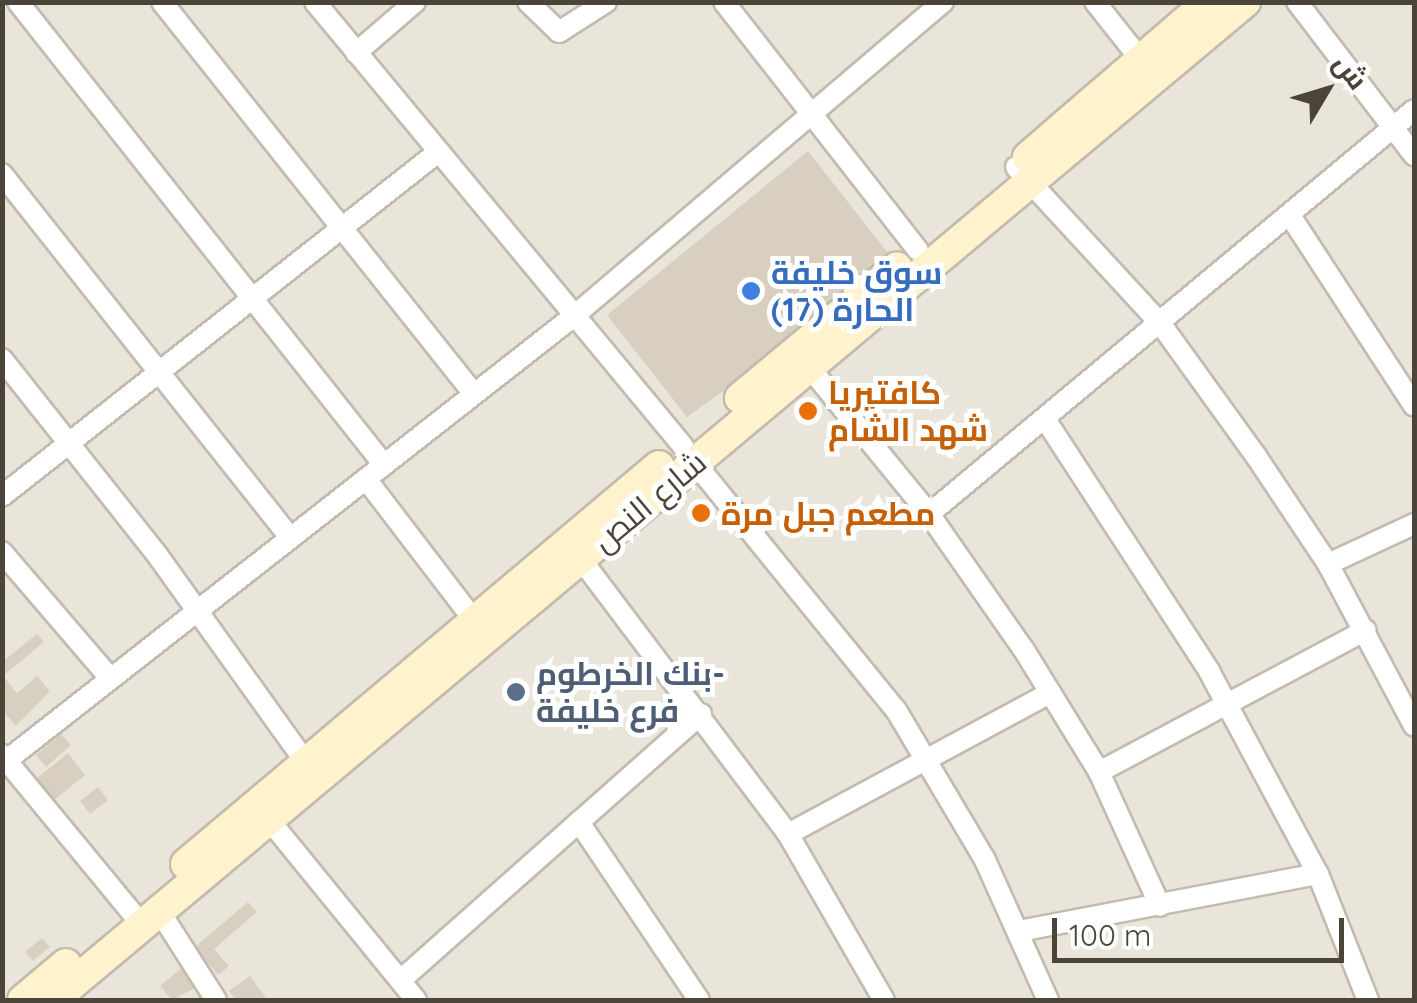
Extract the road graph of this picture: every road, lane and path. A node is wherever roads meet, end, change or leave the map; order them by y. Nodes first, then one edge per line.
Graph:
1 (18, 2) edge
2 (162, 2) edge
3 (315, 2) edge
4 (415, 2) edge
5 (528, 2) edge
6 (606, 2) edge
7 (724, 2) edge
8 (1095, 2) edge
9 (1208, 2) edge
10 (1245, 2) edge
11 (1297, 2) edge
12 (933, 6) edge
13 (356, 52) junction
14 (1141, 60) junction
15 (1414, 110) edge
16 (814, 116) junction
17 (1394, 127) junction
18 (438, 152) junction
19 (1414, 155) edge
20 (2, 174) edge
21 (1024, 174) junction
22 (1291, 216) junction
23 (344, 228) junction
24 (918, 250) junction
25 (254, 299) junction
26 (574, 316) junction
27 (1160, 323) junction
28 (2, 359) edge
29 (810, 368) junction
30 (160, 374) junction
31 (474, 394) junction
32 (1414, 406) edge
33 (1045, 419) junction
34 (69, 444) junction
35 (689, 454) junction
36 (384, 464) junction
37 (366, 479) junction
38 (2, 496) edge
39 (929, 514) junction
40 (1414, 524) edge
41 (290, 538) junction
42 (2, 552) edge
43 (580, 558) junction
44 (1328, 564) junction
45 (197, 609) junction
46 (473, 619) junction
47 (1366, 630) junction
48 (108, 678) junction
49 (1050, 693) junction
50 (1409, 700) edge
51 (1225, 702) junction
52 (701, 714) junction
53 (1414, 726) edge
54 (349, 737) junction
55 (926, 758) junction
56 (4, 760) edge
57 (305, 761) junction
58 (1099, 772) junction
59 (270, 821) junction
60 (578, 822) junction
61 (788, 834) junction
62 (1318, 874) junction
63 (1160, 906) junction
64 (144, 916) junction
65 (1019, 931) junction
66 (402, 979) junction
67 (22, 1000) edge
68 (53, 1000) edge
69 (216, 1000) edge
70 (416, 1000) edge
71 (699, 1000) edge
72 (884, 1000) edge
73 (1048, 1000) edge
74 (1368, 1000) edge

1 - 25 street
2 - 23 street
3 - 13 street
4 - 13 street
5 - 6 street
7 - 16 street
8 - 14 street
9 - 14 main road, شارع النص
10 - 21 main road, شارع النص
11 - 17 street
12 - 16 street
13 - 18 street
14 - 21 main road, شارع النص
15 - 17 street
16 - 24 street
16 - 26 street
17 - 19 street
17 - 22 street
18 - 23 street
18 - 26 street
20 - 30 street
21 - 24 main road, شارع النص
21 - 27 street
21 - 29 main road, شارع النص
22 - 27 street
22 - 32 street
23 - 25 street
23 - 31 street
24 - 35 main road, شارع النص
25 - 30 street
25 - 36 street
26 - 31 street
26 - 35 street
27 - 33 street
27 - 44 street
28 - 34 street
29 - 35 main road, شارع النص
29 - 39 street
30 - 34 street
30 - 41 street
31 - 36 street
33 - 39 street
33 - 51 street
34 - 38 street
34 - 45 street
35 - 43 main road, شارع النص
35 - 46 main road, شارع النص
35 - 55 street
36 - 37 street
37 - 41 street
37 - 46 street
39 - 49 street
40 - 44 street
41 - 45 street
42 - 48 street
43 - 52 street
43 - 54 main road, شارع النص
44 - 47 street
45 - 48 street
45 - 57 street
46 - 54 main road, شارع النص
47 - 50 street
47 - 51 street
48 - 56 street
49 - 55 street
49 - 58 street
50 - 53 street
51 - 58 street
51 - 62 street
52 - 60 street
52 - 61 street
54 - 57 main road, شارع النص
54 - 59 main road, شارع النص
55 - 61 street
55 - 65 street
56 - 64 street
57 - 64 main road, شارع النص
58 - 63 street
59 - 64 main road, شارع النص
59 - 66 street
60 - 66 street
60 - 71 street
61 - 72 street
62 - 63 street
62 - 74 street
63 - 65 street
64 - 67 main road, شارع النص
64 - 68 main road, شارع النص
64 - 69 street
65 - 73 street
66 - 70 street

